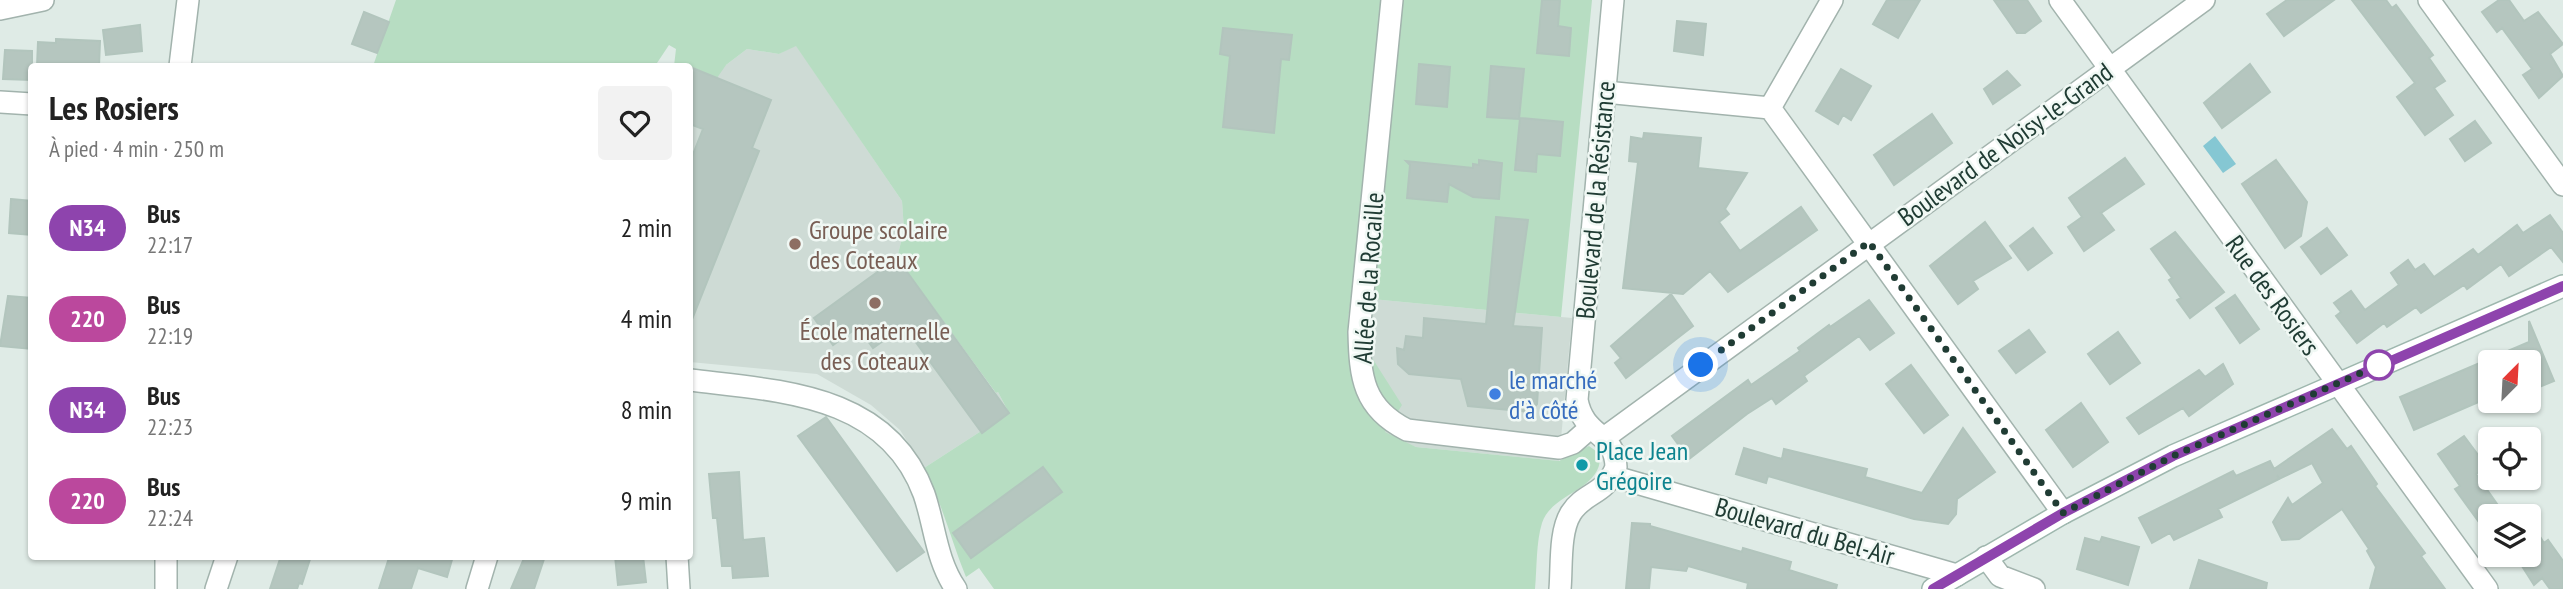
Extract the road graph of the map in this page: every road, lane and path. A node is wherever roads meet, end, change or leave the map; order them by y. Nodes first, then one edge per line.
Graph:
1 (43, 0) edge
2 (188, 0) edge
3 (1392, 0) edge
4 (1613, 0) edge
5 (1832, 0) edge
6 (2060, 0) edge
7 (2204, 0) edge
8 (2429, 0) edge
9 (0, 9) edge
10 (180, 63) edge
11 (2109, 68) junction
12 (1605, 92) junction
13 (0, 102) edge
14 (28, 104) edge
15 (1770, 108) junction
16 (2563, 185) edge
17 (1869, 242) junction
18 (2563, 286) edge
19 (693, 380) edge
20 (2337, 383) junction
21 (1597, 433) junction
22 (1612, 476) junction
23 (2063, 513) junction
24 (1986, 557) junction
25 (166, 560) edge
26 (226, 560) edge
27 (486, 560) edge
28 (677, 560) edge
29 (1956, 575) junction
30 (165, 587) edge
31 (216, 589) edge
32 (477, 589) edge
33 (679, 589) edge
34 (956, 589) edge
35 (1560, 589) edge
36 (1933, 589) edge
37 (2035, 589) edge
38 (2487, 589) edge

1 - 9 street
2 - 10 street
3 - 21 street, Allée de la Rocaille
4 - 12 street, Boulevard de la Résistance
5 - 15 street
6 - 11 street, Rue des Rosiers
7 - 11 street, Boulevard de Noisy-le-Grand
8 - 16 street
11 - 17 street, Boulevard de Noisy-le-Grand
11 - 20 street, Rue des Rosiers
12 - 15 street
12 - 21 street, Boulevard de la Résistance
13 - 14 street
15 - 17 street
17 - 21 street, Boulevard de Noisy-le-Grand
17 - 23 street
18 - 20 street
19 - 34 street
20 - 23 street
20 - 38 street, Rue des Rosiers
21 - 22 street
22 - 29 street, Boulevard du Bel-Air
22 - 35 street
23 - 24 street
24 - 29 street
24 - 37 street
25 - 30 street
26 - 31 street
27 - 32 street
28 - 33 street
29 - 36 street

